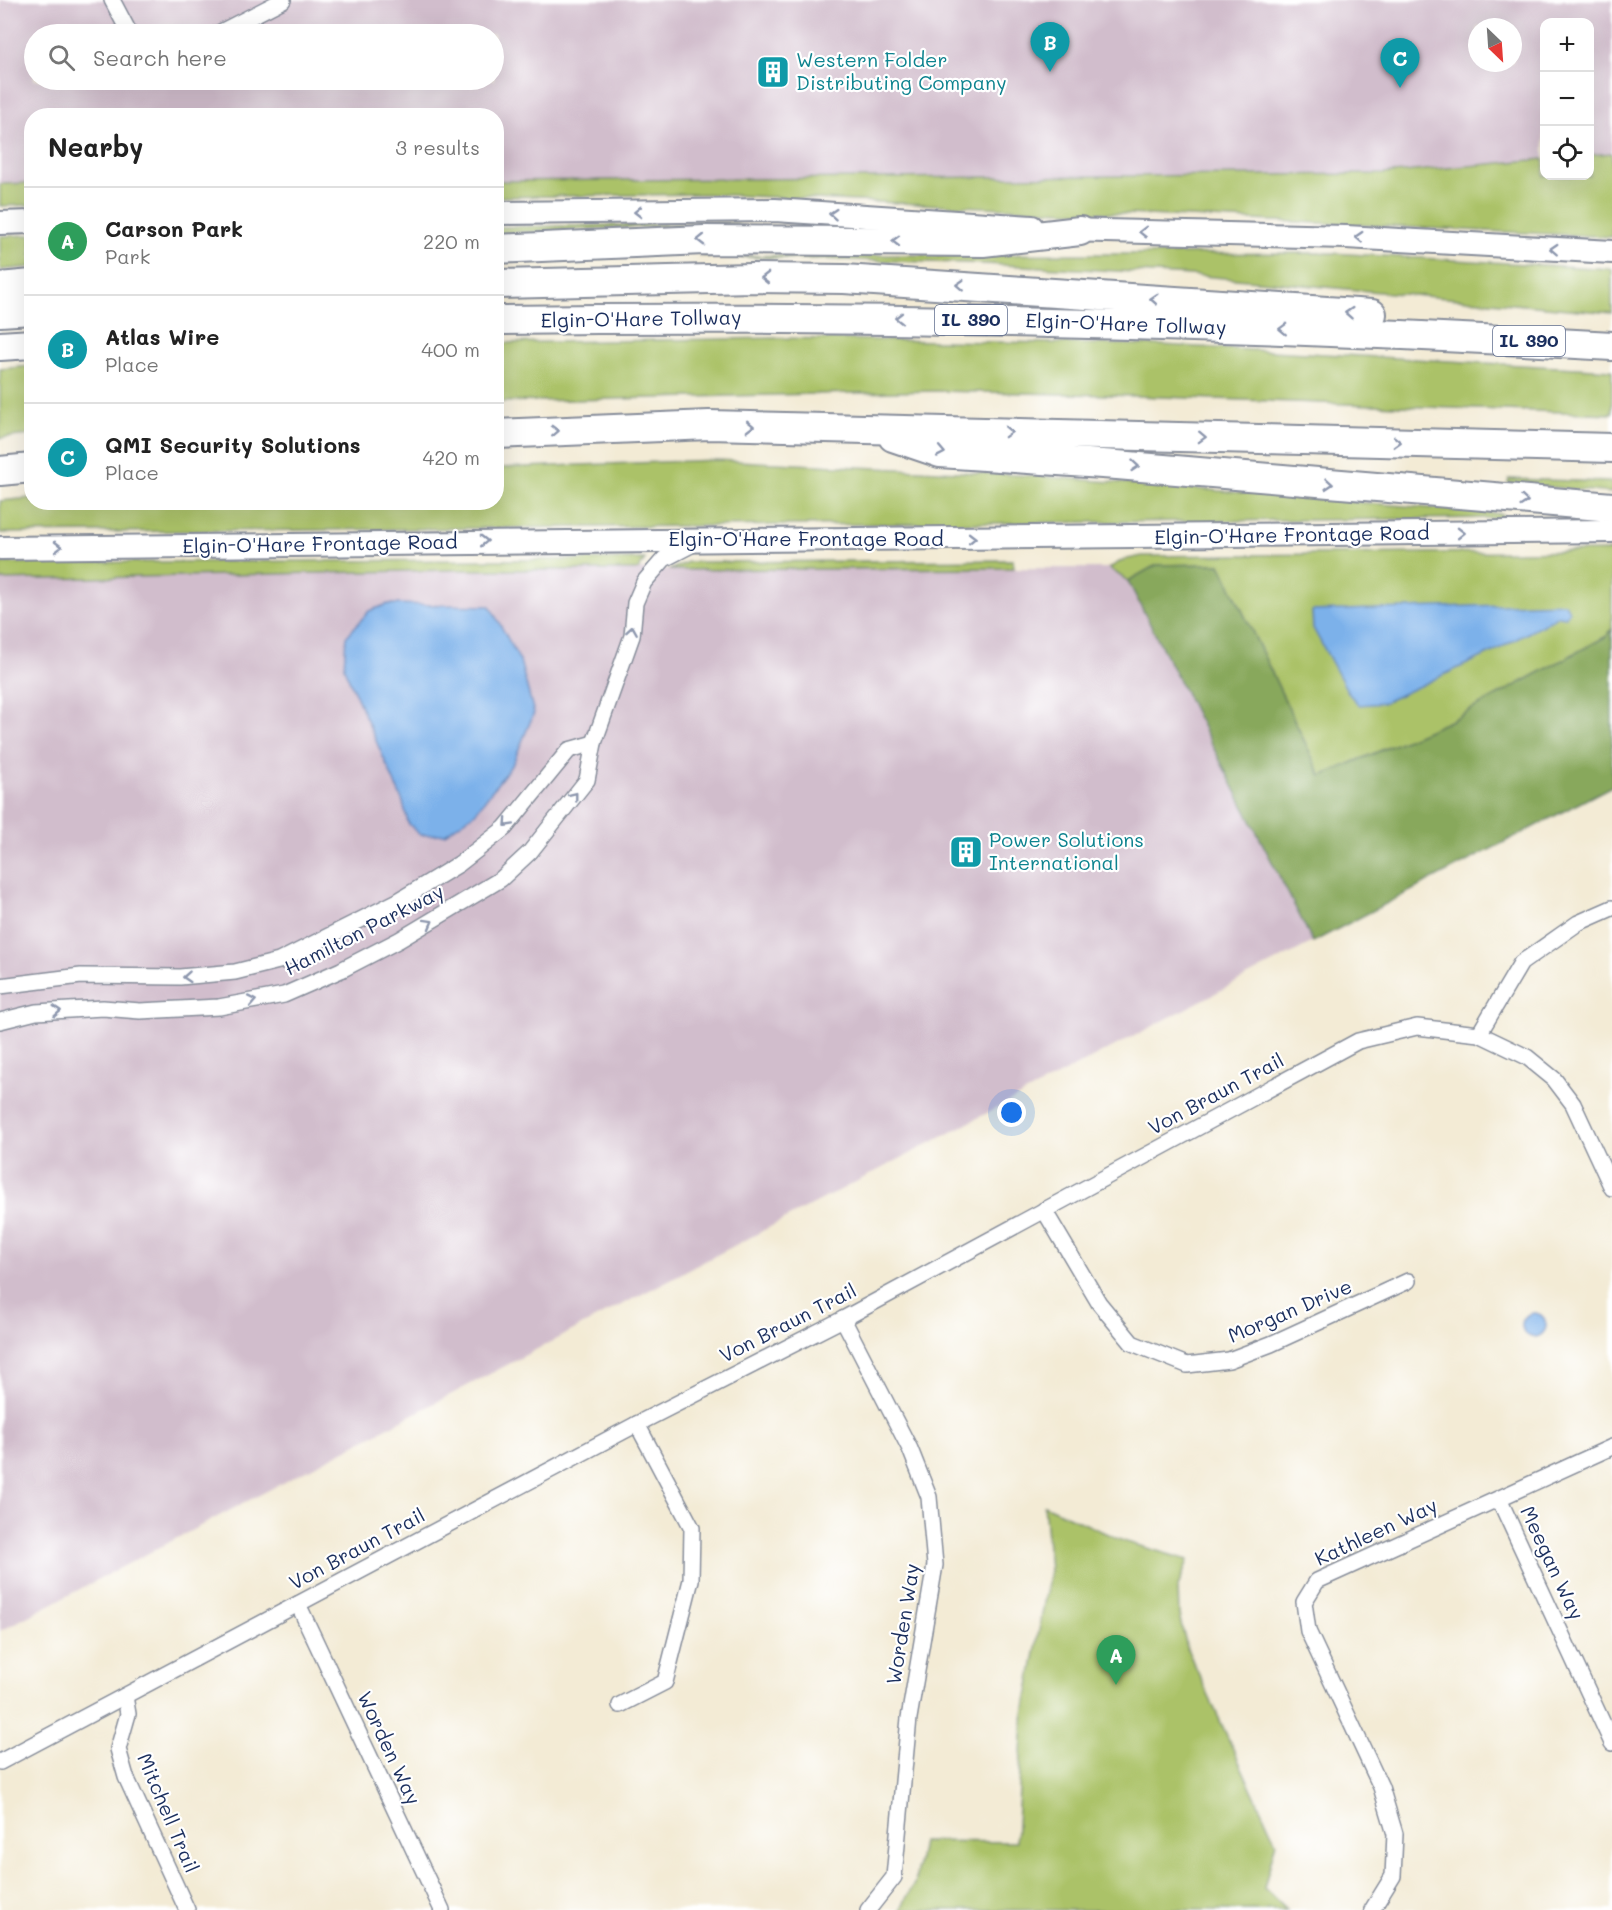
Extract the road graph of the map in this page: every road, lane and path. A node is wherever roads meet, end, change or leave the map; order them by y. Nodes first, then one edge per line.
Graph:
1 (112, 0) edge
2 (282, 0) edge
3 (125, 24) edge
4 (236, 24) edge
5 (504, 213) edge
6 (24, 222) edge
7 (0, 223) edge
8 (1080, 231) junction
9 (504, 249) edge
10 (1612, 252) edge
11 (504, 284) edge
12 (24, 285) edge
13 (0, 287) edge
14 (24, 310) edge
15 (0, 312) edge
16 (504, 320) edge
17 (1446, 336) junction
18 (24, 344) edge
19 (0, 346) edge
20 (1612, 346) edge
21 (865, 428) junction
22 (504, 434) edge
23 (1612, 448) edge
24 (24, 469) edge
25 (0, 471) edge
26 (1612, 507) edge
27 (1612, 531) edge
28 (704, 538) junction
29 (0, 548) edge
30 (594, 743) junction
31 (1612, 908) edge
32 (0, 986) edge
33 (0, 1021) edge
34 (1479, 1034) junction
35 (1612, 1188) edge
36 (1044, 1210) junction
37 (1408, 1281) dead end
38 (843, 1319) junction
39 (637, 1424) junction
40 (1612, 1448) edge
41 (1499, 1499) junction
42 (298, 1604) junction
43 (125, 1696) junction
44 (620, 1705) dead end
45 (1612, 1743) edge
46 (0, 1762) edge
47 (187, 1910) edge
48 (442, 1910) edge
49 (868, 1910) edge
50 (1372, 1910) edge

1 - 3 street
2 - 4 street
8 -> 5 main road
6 - 7 main road
8 -> 9 highway
10 -> 8 main road
17 -> 11 highway
12 - 13 highway
14 - 15 highway
17 -> 16 highway, Elgin-O'Hare Tollway / IL 390
17 - 20 highway, Elgin-O'Hare Tollway / IL 390
18 - 19 highway
22 -> 21 highway
21 -> 23 highway
21 -> 26 highway
24 - 25 highway
28 -> 27 main road, Elgin-O'Hare Frontage Road
29 -> 28 main road, Elgin-O'Hare Frontage Road
30 -> 28 street, Hamilton Parkway
30 -> 32 street, Hamilton Parkway
33 -> 30 street, Hamilton Parkway
31 - 34 street
34 - 35 street
34 - 36 street, Von Braun Trail
36 - 37 street, Morgan Drive
36 - 38 street, Von Braun Trail
38 - 39 street, Von Braun Trail
38 - 49 street, Worden Way
39 - 42 street, Von Braun Trail
39 - 44 street
40 - 41 street, Kathleen Way
41 - 45 street, Meegan Way
41 - 50 street, Kathleen Way
42 - 43 street, Von Braun Trail
42 - 48 street, Worden Way
43 - 46 street, Von Braun Trail
43 - 47 street, Mitchell Trail

